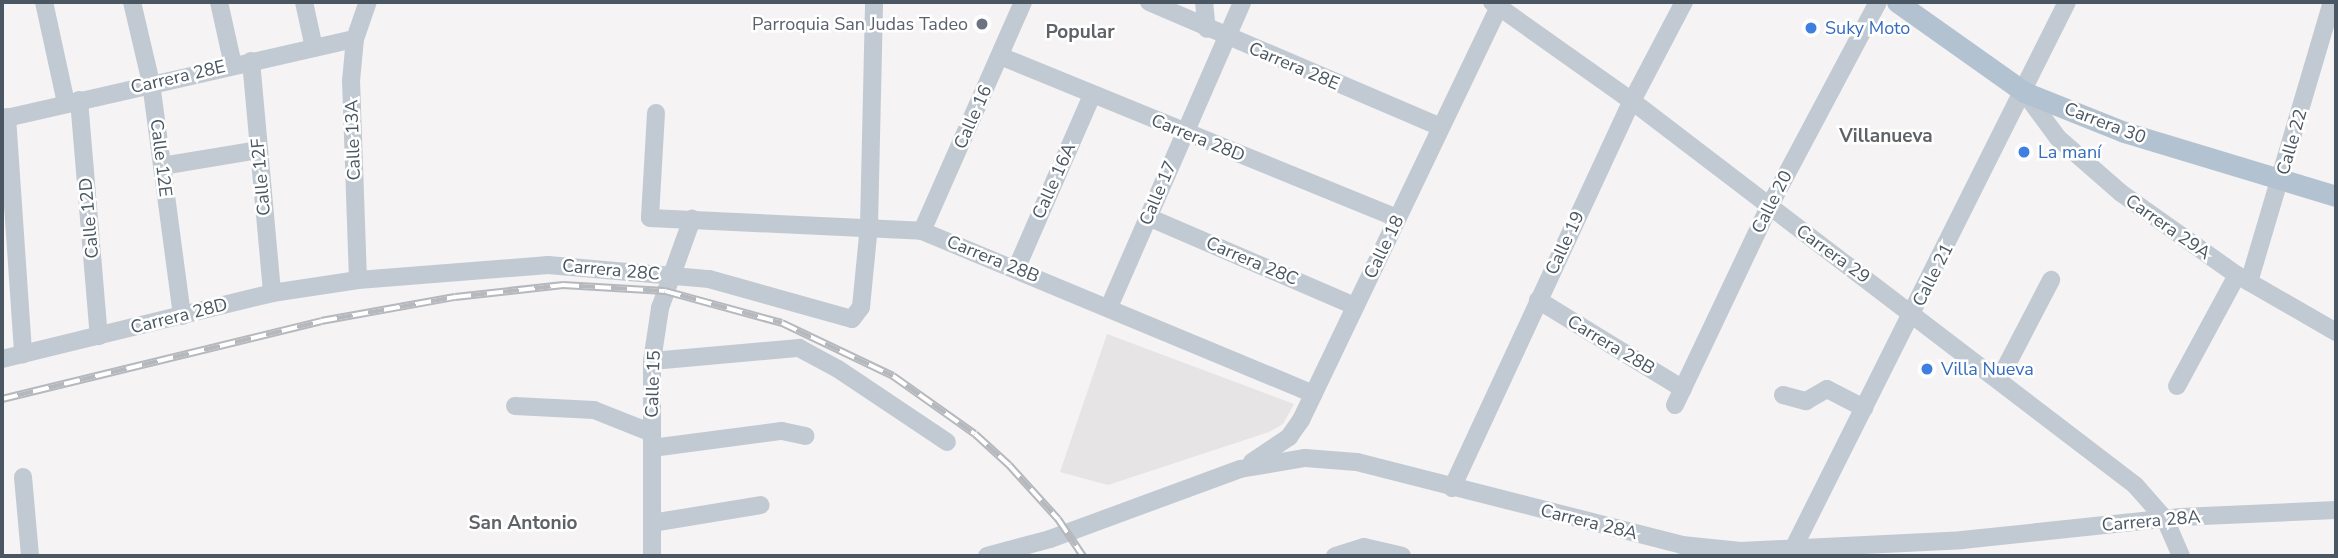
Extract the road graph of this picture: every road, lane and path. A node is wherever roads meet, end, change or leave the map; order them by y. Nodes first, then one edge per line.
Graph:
1 (44, 2) edge
2 (132, 2) edge
3 (219, 2) edge
4 (304, 2) edge
5 (368, 2) edge
6 (874, 2) edge
7 (1023, 2) edge
8 (1149, 2) edge
9 (1204, 2) edge
10 (1242, 2) edge
11 (1685, 2) edge
12 (1878, 2) edge
13 (2067, 2) edge
14 (2332, 2) edge
15 (1497, 3) edge
16 (1905, 4) edge
17 (1207, 29) junction
18 (1226, 38) junction
19 (355, 39) junction
20 (314, 48) junction
21 (1000, 56) junction
22 (251, 61) junction
23 (233, 65) junction
24 (151, 83) junction
25 (2024, 92) junction
26 (1092, 95) junction
27 (1632, 101) junction
28 (73, 102) junction
29 (656, 113) dead end
30 (4, 118) edge
31 (1440, 127) junction
32 (1184, 132) junction
33 (259, 150) junction
34 (162, 166) junction
35 (2281, 179) junction
36 (2336, 196) edge
37 (1769, 207) junction
38 (1148, 217) junction
39 (1397, 218) junction
40 (692, 219) junction
41 (869, 226) junction
42 (922, 231) junction
43 (1017, 267) junction
44 (670, 275) junction
45 (2243, 279) junction
46 (358, 280) junction
47 (2051, 280) dead end
48 (272, 293) junction
49 (1538, 300) junction
50 (1355, 306) junction
51 (1109, 307) junction
52 (1914, 313) junction
53 (182, 316) junction
54 (2336, 332) edge
55 (99, 336) junction
56 (23, 354) junction
57 (2, 359) edge
58 (652, 361) junction
59 (1999, 380) junction
60 (2177, 386) dead end
61 (1684, 389) junction
62 (1313, 394) junction
63 (1783, 395) dead end
64 (1675, 405) dead end
65 (515, 406) dead end
66 (1864, 408) junction
67 (1301, 419) junction
68 (805, 436) dead end
69 (652, 440) junction
70 (947, 442) dead end
71 (1317, 458) junction
72 (1240, 469) junction
73 (23, 477) dead end
74 (1452, 488) junction
75 (761, 505) dead end
76 (2336, 510) edge
77 (2165, 519) junction
78 (652, 523) junction
79 (1795, 545) junction
80 (1962, 548) edge
81 (1019, 552) edge
82 (1736, 554) edge
83 (30, 556) edge
84 (652, 556) edge
85 (987, 556) edge
86 (1335, 556) edge
87 (1402, 556) edge
88 (2181, 556) edge

1 - 28 street, Calle 12D
2 - 24 street, Calle 12E
3 - 23 street
4 - 20 street
5 - 19 street, Calle 13A
6 - 41 street
7 - 21 street, Calle 16
8 - 17 street, Carrera 28E
9 - 17 street
10 - 18 street, Calle 17
11 - 27 street, Calle 19
12 - 37 street, Calle 20
13 - 25 street, Calle 21
14 - 35 street, Calle 22
15 - 27 street, Carrera 29
15 - 31 street, Calle 18
16 - 25 main road, Carrera 30
17 - 18 street, Carrera 28E
18 - 31 street, Carrera 28E
18 - 32 street, Calle 17
19 - 20 street, Carrera 28E
19 - 46 street, Calle 13A
20 - 22 street, Carrera 28E
21 - 26 street, Carrera 28D
21 - 42 street, Calle 16
22 - 23 street, Carrera 28E
22 - 33 street, Calle 12F
23 - 24 street, Carrera 28E
24 - 28 street, Carrera 28E
24 - 34 street, Calle 12E
25 - 35 main road, Carrera 30
25 - 45 street, Carrera 29A
25 - 52 street, Calle 21
26 - 32 street, Carrera 28D
26 - 43 street, Calle 16A
27 - 37 street, Carrera 29
27 - 49 street, Calle 19
28 - 30 street, Carrera 28E
28 - 55 street, Calle 12D
29 - 40 street, Carrera 28B
30 - 56 street
31 - 39 street, Calle 18
32 - 38 street, Calle 17
32 - 39 street, Carrera 28D
33 - 34 street
33 - 48 street, Calle 12F
34 - 53 street, Calle 12E
35 - 36 main road, Carrera 30
35 - 45 street, Calle 22
37 - 52 street, Carrera 29
37 - 61 street, Calle 20
38 - 50 street, Carrera 28C
38 - 51 street, Calle 17
39 - 50 street, Calle 18
40 - 41 street, Carrera 28B
40 - 44 street, Calle 15
41 - 42 street, Carrera 28B
41 - 44 street, Carrera 28C
42 - 43 street, Carrera 28B
43 - 51 street, Carrera 28B
44 - 46 street, Carrera 28C
44 - 58 street, Calle 15
45 - 54 street, Carrera 29A
45 - 60 street, Calle 22
46 - 48 street, Carrera 28D
47 - 59 street
48 - 53 street, Carrera 28D
49 - 61 street, Carrera 28B
49 - 74 street, Calle 19
50 - 62 street, Calle 18
51 - 62 street, Carrera 28B
52 - 59 street, Carrera 29
52 - 66 street, Calle 21
53 - 55 street, Carrera 28D
55 - 56 street, Carrera 28D
56 - 57 street, Carrera 28D
58 - 69 street, Calle 15
58 - 70 street
59 - 77 street, Carrera 29
61 - 64 street, Calle 20
62 - 67 street, Calle 18
63 - 66 street
65 - 69 street
66 - 79 street, Calle 21
67 - 71 street
67 - 72 street, Calle 18
68 - 69 street
69 - 78 street, Calle 15
71 - 72 street, Carrera 28A
71 - 74 street, Carrera 28A
72 - 81 street, Carrera 28A
73 - 83 street
74 - 82 street, Carrera 28A
75 - 78 street
76 - 77 street, Carrera 28A
77 - 80 street, Carrera 28A
77 - 88 street
78 - 84 street, Calle 15
79 - 80 street, Carrera 28A
79 - 82 street, Carrera 28A
81 - 85 street, Carrera 28A
86 - 87 street

